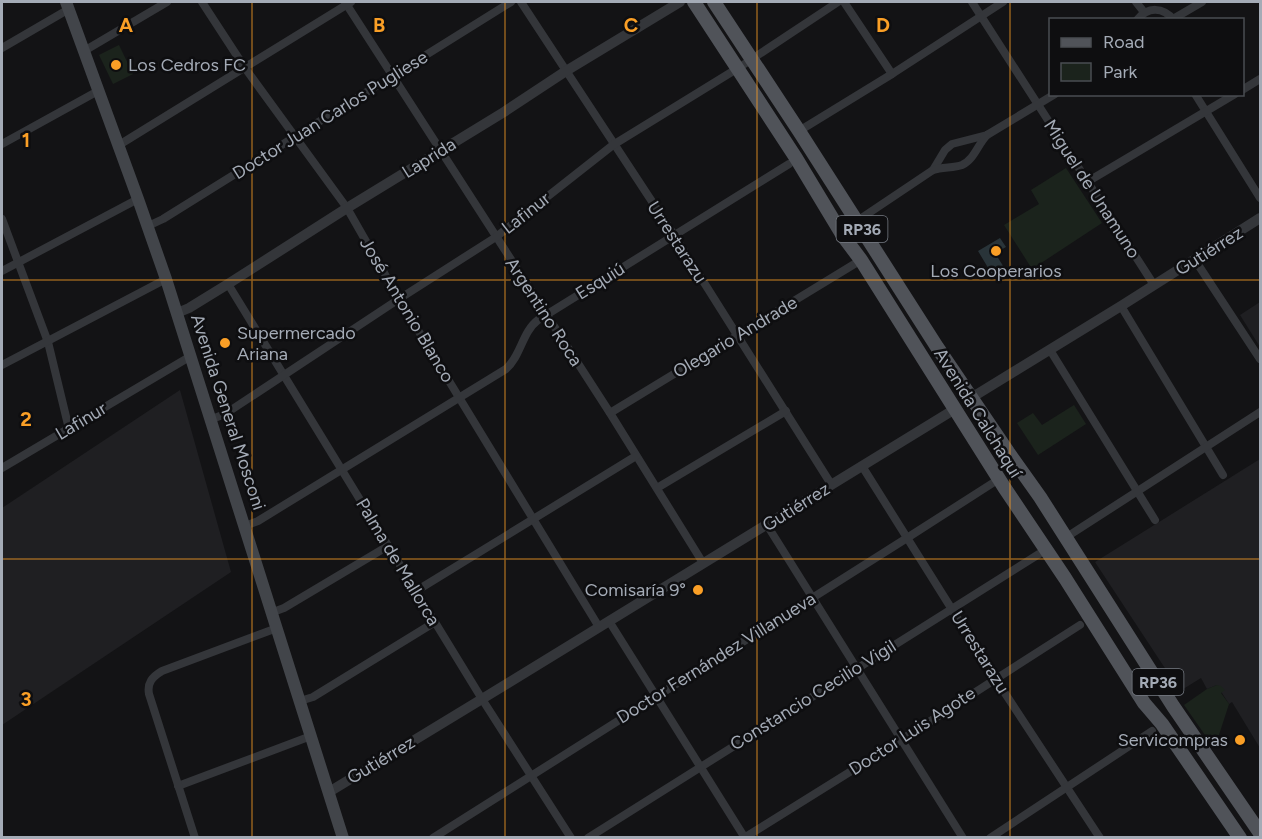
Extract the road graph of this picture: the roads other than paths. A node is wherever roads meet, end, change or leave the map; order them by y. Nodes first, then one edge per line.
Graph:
1 (167, 2) edge
2 (202, 2) edge
3 (348, 2) edge
4 (511, 2) edge
5 (521, 2) edge
6 (680, 2) edge
7 (694, 2) edge
8 (714, 2) edge
9 (838, 2) edge
10 (844, 2) edge
11 (972, 2) edge
12 (1002, 2) edge
13 (1136, 2) edge
14 (1202, 2) edge
15 (67, 5) edge
16 (1144, 12) junction
17 (981, 15) junction
18 (1139, 18) edge
19 (1173, 18) edge
20 (1176, 18) edge
21 (2, 48) edge
22 (84, 51) junction
23 (753, 59) junction
24 (245, 68) junction
25 (738, 68) junction
26 (566, 71) junction
27 (892, 74) junction
28 (393, 76) junction
29 (1260, 79) edge
30 (1244, 89) edge
31 (98, 91) junction
32 (1052, 96) edge
33 (1196, 96) edge
34 (1232, 96) edge
35 (1038, 105) junction
36 (1205, 112) junction
37 (799, 130) junction
38 (987, 135) junction
39 (294, 136) junction
40 (2, 144) edge
41 (119, 145) junction
42 (614, 145) junction
43 (441, 150) junction
44 (789, 164) dead end
45 (933, 170) junction
46 (1087, 182) junction
47 (1260, 198) edge
48 (138, 199) junction
49 (347, 208) junction
50 (1260, 218) edge
51 (2, 219) edge
52 (857, 221) junction
53 (148, 226) junction
54 (674, 235) junction
55 (496, 237) junction
56 (861, 260) junction
57 (1195, 260) junction
58 (18, 263) junction
59 (2, 271) edge
60 (166, 279) junction
61 (228, 284) junction
62 (1154, 285) junction
63 (399, 299) junction
64 (1121, 306) junction
65 (177, 313) junction
66 (546, 315) junction
67 (738, 336) junction
68 (48, 342) junction
69 (1050, 350) junction
70 (191, 356) junction
71 (1260, 359) edge
72 (2, 365) edge
73 (283, 376) junction
74 (459, 398) junction
75 (971, 398) junction
76 (955, 409) junction
77 (786, 411) junction
78 (1260, 412) edge
79 (610, 413) junction
80 (212, 419) junction
81 (69, 429) junction
82 (1207, 447) junction
83 (636, 456) junction
84 (862, 466) junction
85 (2, 468) edge
86 (341, 470) junction
87 (1223, 475) dead end
88 (999, 479) junction
89 (831, 484) junction
90 (657, 488) junction
91 (1138, 491) junction
92 (533, 519) junction
93 (1155, 520) dead end
94 (767, 525) junction
95 (245, 526) junction
96 (907, 538) junction
97 (1065, 538) junction
98 (388, 546) junction
99 (1039, 554) dead end
100 (704, 563) junction
101 (416, 591) junction
102 (812, 598) junction
103 (952, 608) junction
104 (273, 612) junction
105 (435, 622) junction
106 (604, 624) junction
107 (1080, 625) dead end
108 (278, 628) junction
109 (856, 668) junction
110 (995, 678) junction
111 (656, 696) junction
112 (482, 699) junction
113 (300, 702) junction
114 (1152, 731) dead end
115 (311, 736) junction
116 (901, 740) junction
117 (700, 766) junction
118 (531, 776) junction
119 (178, 786) junction
120 (1068, 788) junction
121 (1231, 790) junction
122 (329, 792) junction
123 (1215, 801) junction
124 (1257, 828) edge
125 (195, 837) edge
126 (344, 837) edge
127 (432, 837) edge
128 (571, 837) edge
129 (588, 837) edge
130 (745, 837) edge
131 (963, 837) edge
132 (990, 837) edge
133 (1100, 837) edge
134 (1238, 837) edge

1 - 22 street
2 - 24 street, José Antonio Blanco
3 - 24 street
3 - 28 street, Argentino Roca
4 - 28 street, Doctor Juan Carlos Pugliese
5 - 26 street, Urrestarazu
6 - 26 street, Laprida
7 - 25 main road, Avenida Calchaquí / RP36
8 - 23 main road, Avenida Calchaquí / RP36
9 - 23 street, Lafinur
10 - 27 street
11 - 17 street, Miguel de Unamuno
12 - 17 street
13 - 16 street
14 - 20 street
15 - 21 street
15 - 22 main road, Avenida General Mosconi
16 - 18 street
16 - 19 street
17 - 27 street
17 - 35 street, Miguel de Unamuno
22 - 31 main road, Avenida General Mosconi
23 - 25 street, Lafinur
23 - 37 main road, Avenida Calchaquí / RP36
24 - 39 street, José Antonio Blanco
24 - 41 street
25 - 42 street, Lafinur
25 - 56 main road, Avenida Calchaquí / RP36
26 - 42 street, Urrestarazu
26 - 43 street, Laprida
27 - 37 street
28 - 39 street, Doctor Juan Carlos Pugliese
28 - 43 street, Argentino Roca
29 - 30 street
31 - 40 street
31 - 41 main road, Avenida General Mosconi
32 - 35 street
33 - 36 street
34 - 36 street
35 - 38 street
35 - 46 street, Miguel de Unamuno
36 - 46 street
36 - 47 street
37 - 52 main road, Avenida Calchaquí / RP36
38 - 45 street
38 - 45 street
39 - 49 street, José Antonio Blanco
39 - 53 street, Doctor Juan Carlos Pugliese
41 - 48 main road, Avenida General Mosconi
42 - 54 street, Urrestarazu
42 - 55 street, Lafinur
43 - 49 street, Laprida
43 - 55 street, Argentino Roca
44 - 54 street, Esquiú
45 - 52 street
46 - 62 street, Miguel de Unamuno
48 - 53 main road, Avenida General Mosconi
48 - 58 street
49 - 61 street, Laprida
49 - 63 street, José Antonio Blanco
50 - 57 street, Gutiérrez
51 - 58 street
52 - 75 main road, Avenida Calchaquí / RP36
53 - 60 main road, Avenida General Mosconi
54 - 66 street, Esquiú
54 - 67 street, Urrestarazu
55 - 63 street, Lafinur
55 - 66 street, Argentino Roca
56 - 67 street, Olegario Andrade
56 - 76 main road, Avenida Calchaquí / RP36
57 - 62 street, Gutiérrez
57 - 71 street
58 - 59 street
58 - 68 street
60 - 65 main road, Avenida General Mosconi
60 - 68 street
61 - 65 street, Laprida
61 - 73 street, Palma de Mallorca
62 - 64 street, Gutiérrez
63 - 73 street, Lafinur
63 - 74 street, José Antonio Blanco
64 - 69 street, Gutiérrez
64 - 82 street
65 - 70 main road, Avenida General Mosconi
66 - 74 street, Esquiú
66 - 79 street, Argentino Roca
67 - 77 street, Urrestarazu
67 - 79 street, Olegario Andrade
68 - 72 street
68 - 81 street
69 - 75 street, Gutiérrez
69 - 91 street
70 - 80 main road, Avenida General Mosconi
70 - 81 street, Lafinur
73 - 80 street, Lafinur
73 - 86 street, Palma de Mallorca
74 - 86 street, Esquiú
74 - 92 street, José Antonio Blanco
75 - 76 street, Gutiérrez
75 - 97 main road, Avenida Calchaquí / RP36
76 - 84 street, Gutiérrez
76 - 88 main road, Avenida Calchaquí / RP36
77 - 89 street, Urrestarazu
77 - 90 street
78 - 82 street
79 - 83 street, Argentino Roca
80 - 95 main road, Avenida General Mosconi
81 - 85 street, Lafinur
82 - 87 street
82 - 91 street
83 - 90 street, Argentino Roca
83 - 92 street
84 - 89 street, Gutiérrez
84 - 96 street, Urrestarazu
86 - 95 street, Esquiú
86 - 98 street, Palma de Mallorca
88 - 96 street, Doctor Fernández Villanueva
88 - 123 main road, Avenida Calchaquí / RP36
89 - 94 street, Gutiérrez
90 - 100 street, Argentino Roca
91 - 93 street
91 - 97 street
92 - 101 street
92 - 106 street, José Antonio Blanco
94 - 100 street, Gutiérrez
94 - 102 street
95 - 104 main road, Avenida General Mosconi
96 - 102 street, Doctor Fernández Villanueva
96 - 103 street, Urrestarazu
97 - 121 main road, Avenida Calchaquí / RP36
98 - 101 street, Palma de Mallorca
98 - 104 street
99 - 103 street, Constancio Cecilio Vigil
100 - 106 street, Gutiérrez
101 - 105 street, Palma de Mallorca
102 - 109 street
102 - 111 street, Doctor Fernández Villanueva
103 - 109 street, Constancio Cecilio Vigil
103 - 110 street, Urrestarazu
104 - 108 main road, Avenida General Mosconi
105 - 112 street, Palma de Mallorca
105 - 113 street
106 - 111 street, José Antonio Blanco
106 - 112 street, Gutiérrez
107 - 110 street, Doctor Luis Agote
108 - 113 main road, Avenida General Mosconi
108 - 119 street
109 - 116 street
109 - 117 street, Constancio Cecilio Vigil
110 - 116 street, Doctor Luis Agote
110 - 120 street, Urrestarazu
111 - 117 street, José Antonio Blanco
111 - 118 street, Doctor Fernández Villanueva
112 - 118 street, Palma de Mallorca
112 - 122 street, Gutiérrez
113 - 115 main road, Avenida General Mosconi
114 - 120 street
115 - 119 street
115 - 122 main road, Avenida General Mosconi
116 - 130 street, Doctor Luis Agote
116 - 131 street
117 - 129 street, Constancio Cecilio Vigil
117 - 130 street, José Antonio Blanco
118 - 127 street, Doctor Fernández Villanueva
118 - 128 street, Palma de Mallorca
119 - 125 street
120 - 132 street
120 - 133 street, Urrestarazu
121 - 123 main road
121 - 124 main road, Avenida Calchaquí / RP36
122 - 126 main road, Avenida General Mosconi
123 - 134 main road
124 - 134 main road

